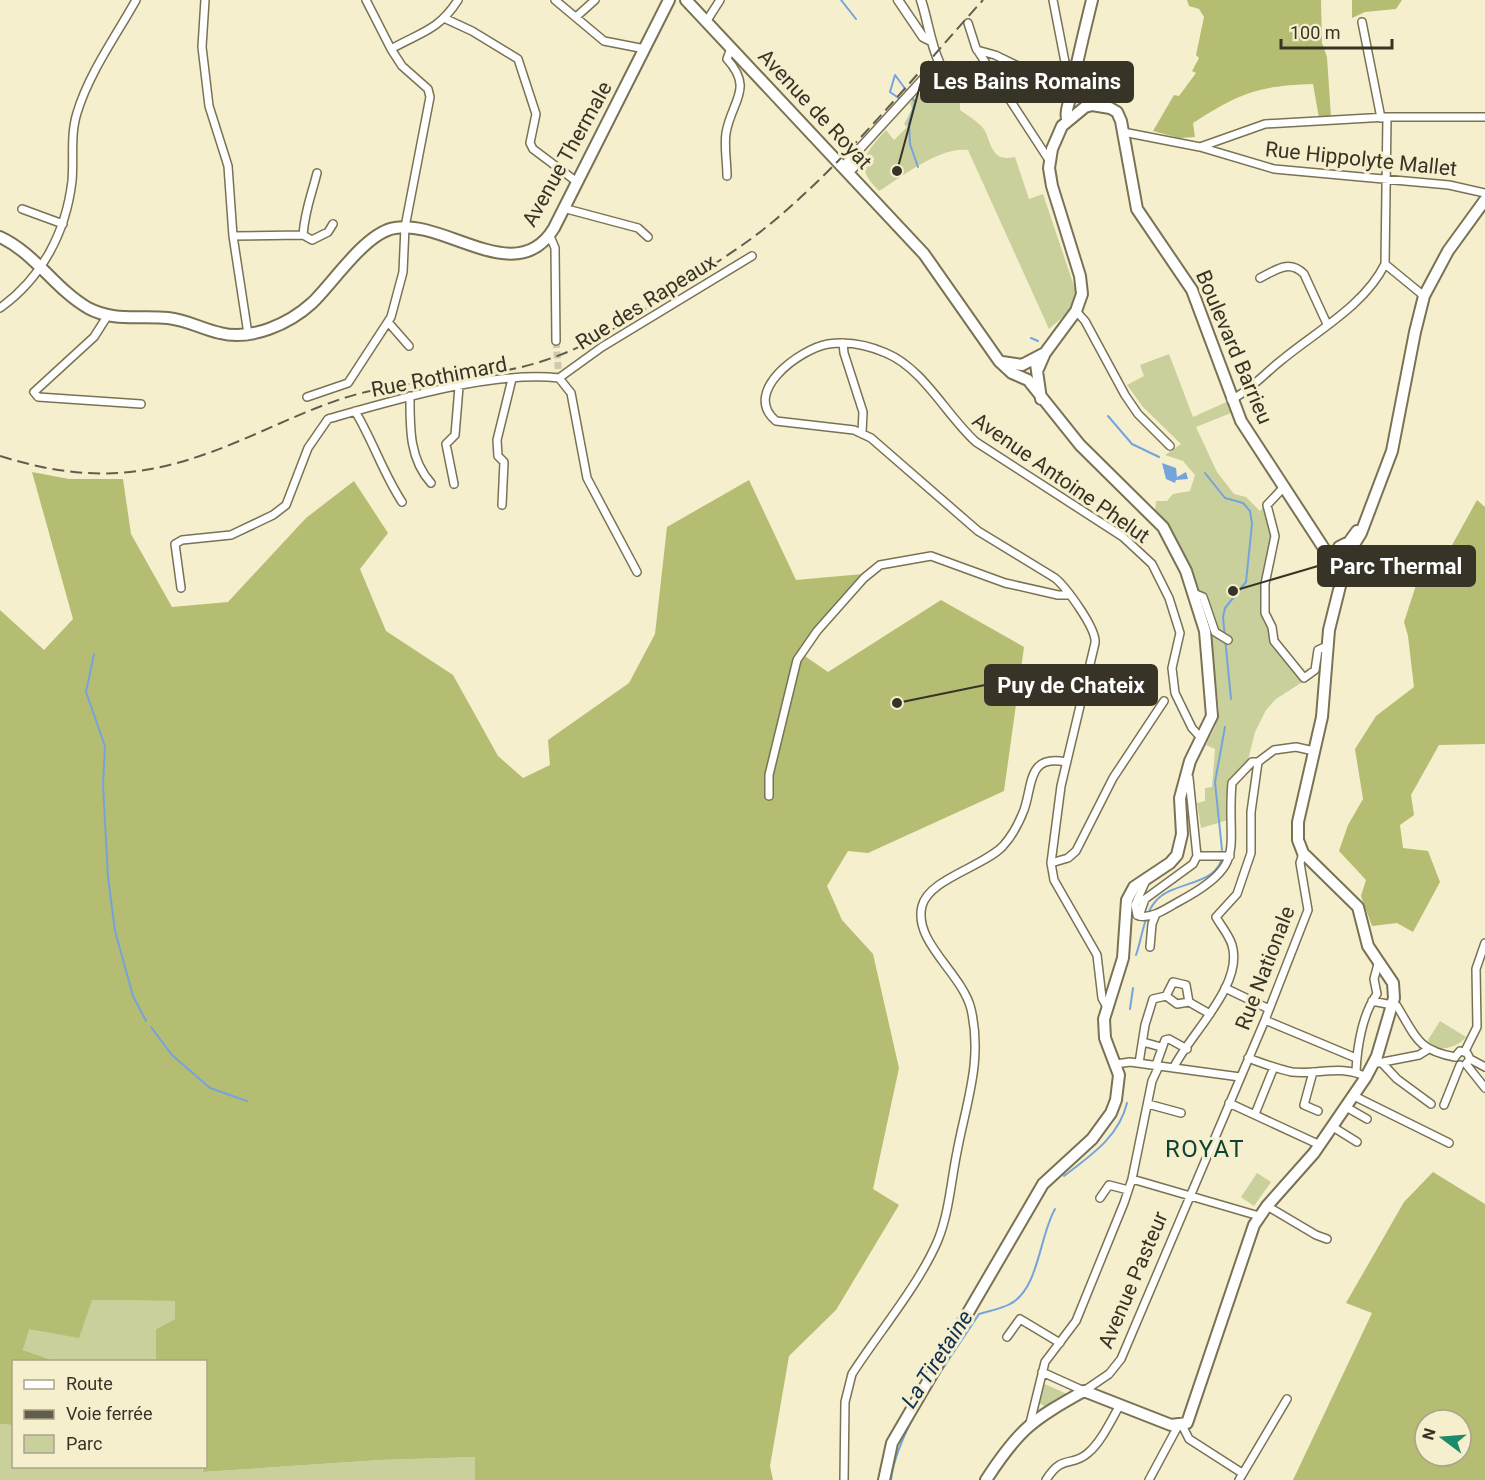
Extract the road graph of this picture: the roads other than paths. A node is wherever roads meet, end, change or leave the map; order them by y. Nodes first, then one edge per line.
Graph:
1 (136, 0) edge
2 (205, 0) edge
3 (366, 0) edge
4 (458, 0) edge
5 (555, 0) edge
6 (595, 0) edge
7 (669, 0) edge
8 (684, 0) edge
9 (720, 0) edge
10 (921, 0) edge
11 (1053, 0) edge
12 (1092, 0) edge
13 (899, 2) edge
14 (663, 16) junction
15 (576, 17) junction
16 (446, 19) junction
17 (706, 22) junction
18 (968, 22) dead end
19 (1362, 22) dead end
20 (929, 40) junction
21 (731, 48) junction
22 (391, 49) junction
23 (645, 49) junction
24 (977, 50) junction
25 (1073, 73) junction
26 (1070, 95) junction
27 (1081, 112) junction
28 (1485, 117) edge
29 (1384, 118) junction
30 (1067, 119) junction
31 (1123, 132) junction
32 (1200, 147) junction
33 (1049, 160) junction
34 (846, 170) junction
35 (317, 172) dead end
36 (727, 176) dead end
37 (1387, 180) junction
38 (577, 182) junction
39 (1485, 193) edge
40 (1485, 200) edge
41 (563, 208) junction
42 (22, 209) dead end
43 (63, 224) junction
44 (333, 224) dead end
45 (405, 227) junction
46 (549, 234) junction
47 (303, 235) junction
48 (233, 236) junction
49 (0, 237) edge
50 (648, 237) dead end
51 (752, 255) dead end
52 (1384, 264) junction
53 (40, 267) junction
54 (1260, 278) dead end
55 (1424, 296) junction
56 (0, 308) edge
57 (1076, 311) junction
58 (108, 315) junction
59 (388, 322) junction
60 (1327, 324) junction
61 (248, 334) junction
62 (556, 341) tunnel mouth
63 (843, 343) junction
64 (409, 346) dead end
65 (1030, 370) junction
66 (559, 378) junction
67 (512, 380) junction
68 (459, 387) junction
69 (411, 396) junction
70 (307, 397) dead end
71 (1232, 400) junction
72 (141, 404) dead end
73 (355, 411) junction
74 (862, 433) junction
75 (1170, 446) dead end
76 (431, 483) dead end
77 (454, 484) dead end
78 (1283, 488) junction
79 (402, 502) dead end
80 (502, 505) dead end
81 (1338, 556) junction
82 (637, 572) dead end
83 (181, 588) dead end
84 (1193, 593) junction
85 (1070, 595) junction
86 (1228, 640) dead end
87 (1327, 646) junction
88 (1164, 701) dead end
89 (1202, 739) junction
90 (1314, 751) junction
91 (1066, 762) junction
92 (1258, 762) junction
93 (1188, 769) junction
94 (769, 796) dead end
95 (1303, 853) junction
96 (1228, 855) junction
97 (1197, 856) junction
98 (1051, 863) junction
99 (1148, 876) junction
100 (1148, 916) junction
101 (1485, 943) edge
102 (1150, 947) dead end
103 (1378, 964) junction
104 (1225, 988) junction
105 (1166, 996) junction
106 (1372, 1001) junction
107 (1188, 1002) junction
108 (1392, 1004) junction
109 (1107, 1007) junction
110 (1269, 1009) junction
111 (1210, 1014) junction
112 (1265, 1020) junction
113 (1143, 1042) junction
114 (1161, 1047) junction
115 (1187, 1048) junction
116 (1427, 1050) junction
117 (1465, 1051) junction
118 (1455, 1057) junction
119 (1248, 1058) junction
120 (1356, 1058) junction
121 (1139, 1063) junction
122 (1378, 1063) junction
123 (1465, 1063) junction
124 (1116, 1064) junction
125 (1158, 1066) junction
126 (1174, 1067) junction
127 (1274, 1067) junction
128 (1485, 1067) edge
129 (1313, 1072) junction
130 (1361, 1074) junction
131 (1240, 1077) junction
132 (1485, 1088) edge
133 (1353, 1096) junction
134 (1229, 1103) junction
135 (1148, 1104) junction
136 (1431, 1104) dead end
137 (1444, 1105) dead end
138 (1346, 1107) junction
139 (1318, 1111) dead end
140 (1180, 1113) dead end
141 (1255, 1114) junction
142 (1367, 1119) dead end
143 (1333, 1127) junction
144 (1357, 1142) dead end
145 (1449, 1143) dead end
146 (1320, 1145) junction
147 (1132, 1179) junction
148 (1128, 1190) junction
149 (1191, 1196) junction
150 (1100, 1198) dead end
151 (1267, 1206) junction
152 (1259, 1216) junction
153 (1327, 1239) dead end
154 (1007, 1337) dead end
155 (1060, 1343) junction
156 (1042, 1372) junction
157 (1084, 1391) junction
158 (1287, 1399) dead end
159 (1120, 1405) junction
160 (1030, 1423) junction
161 (1180, 1426) junction
162 (1241, 1477) edge
163 (844, 1480) edge
164 (884, 1480) edge
165 (986, 1480) edge
166 (1046, 1480) edge
167 (1149, 1480) edge

1 - 43 street
2 - 48 street
3 - 22 street
4 - 16 street
5 - 15 street
6 - 15 street
7 - 14 main road, Avenue Thermale
8 - 14 main road, Avenue Thermale
8 - 17 main road, Avenue de Royat
9 - 17 street
10 - 20 street
11 - 25 street
12 - 25 main road
13 - 20 street
14 - 23 main road, Avenue Thermale
15 - 23 street
16 - 22 street
16 - 38 street
17 - 21 main road, Avenue de Royat
18 - 24 street
19 - 29 street
20 - 34 street
21 - 34 main road, Avenue de Royat
21 - 36 street
22 - 45 street
23 - 38 main road, Avenue Thermale
24 - 26 street
24 - 33 street
25 - 26 main road
26 - 27 main road
26 - 30 main road
27 - 30 main road
27 - 31 main road
28 - 29 street
29 - 32 street
29 - 37 street
30 - 33 main road
31 - 32 street, Rue Hippolyte Mallet
31 - 71 main road, Boulevard Barrieu
32 - 37 street, Rue Hippolyte Mallet
33 - 57 main road
34 - 65 main road, Avenue de Royat
35 - 47 street
37 - 39 street, Rue Hippolyte Mallet
37 - 52 street
38 - 41 main road, Avenue Thermale
40 - 55 main road
41 - 46 main road, Avenue Thermale
41 - 50 street
42 - 43 street
43 - 53 street
44 - 47 street
45 - 46 main road, Avenue Thermale
45 - 59 street
45 - 61 main road
46 - 62 street, Rue des Rapeaux
47 - 48 street
48 - 61 street
49 - 53 main road
51 - 66 street, Rue des Rapeaux
52 - 55 street
52 - 60 street
53 - 56 street
53 - 58 main road
54 - 60 street
55 - 81 main road
57 - 65 main road
57 - 75 street
58 - 61 main road
58 - 72 street
59 - 64 street
59 - 70 street
60 - 71 street
63 - 74 street
63 - 74 street, Avenue Antoine Phelut
63 - 89 street, Avenue Antoine Phelut
65 - 84 main road
66 - 67 street, Rue Rothimard
66 - 82 street
67 - 68 street, Rue Rothimard
67 - 80 street
68 - 69 street, Rue Rothimard
68 - 77 street
69 - 73 street, Rue Rothimard
69 - 76 street
71 - 78 main road, Boulevard Barrieu
73 - 79 street
73 - 83 street, Rue Rothimard
74 - 85 street, Avenue Antoine Phelut
78 - 81 main road, Boulevard Barrieu
78 - 87 street
81 - 87 main road
84 - 86 street
84 - 89 main road
85 - 91 street, Avenue Antoine Phelut
85 - 94 street
87 - 90 main road
88 - 98 street
89 - 93 main road
90 - 92 street
90 - 95 main road
91 - 98 street, Avenue Antoine Phelut
91 - 163 street
92 - 96 street
92 - 104 street
93 - 97 street
93 - 99 main road
95 - 103 main road
95 - 110 street, Rue Nationale
96 - 97 street
96 - 100 street
97 - 100 street
98 - 109 street
99 - 100 street
99 - 109 main road
100 - 102 street
101 - 117 street
103 - 106 street
103 - 108 main road
104 - 110 street
104 - 111 street
105 - 107 street
105 - 107 street
105 - 113 street
106 - 108 street
106 - 120 street
107 - 111 street
108 - 116 street
108 - 122 main road
109 - 124 main road
110 - 112 street, Rue Nationale
111 - 115 street
112 - 119 street, Rue Nationale
112 - 120 street
113 - 114 street
113 - 121 street
114 - 115 street
114 - 125 street
115 - 126 street
116 - 118 street
116 - 122 street
117 - 118 street
117 - 123 street
118 - 123 street
119 - 127 street
119 - 131 street, Rue Nationale
120 - 130 street
121 - 124 street
121 - 125 street
122 - 130 main road
122 - 136 street
123 - 128 street
123 - 132 street
123 - 137 street
124 - 164 main road
125 - 126 street
125 - 135 street
126 - 131 street
127 - 129 street
127 - 141 street
129 - 130 street
129 - 139 street
130 - 133 main road
131 - 134 street, Avenue Pasteur
133 - 138 main road
133 - 145 street
134 - 141 street
134 - 149 street, Avenue Pasteur
135 - 140 street
135 - 147 street
138 - 142 street
138 - 143 main road
141 - 146 street
143 - 144 street
143 - 146 main road
146 - 151 main road
147 - 148 street
147 - 149 street
148 - 150 street
148 - 155 street
149 - 152 street
149 - 157 street, Avenue Pasteur
151 - 152 main road
151 - 153 street
152 - 161 main road
154 - 155 street
155 - 156 street
156 - 157 street
156 - 160 street
157 - 159 main road
157 - 160 main road, Avenue Pasteur
158 - 162 street
159 - 161 main road
159 - 166 street
160 - 165 main road, Avenue Pasteur
161 - 162 street
161 - 167 street

